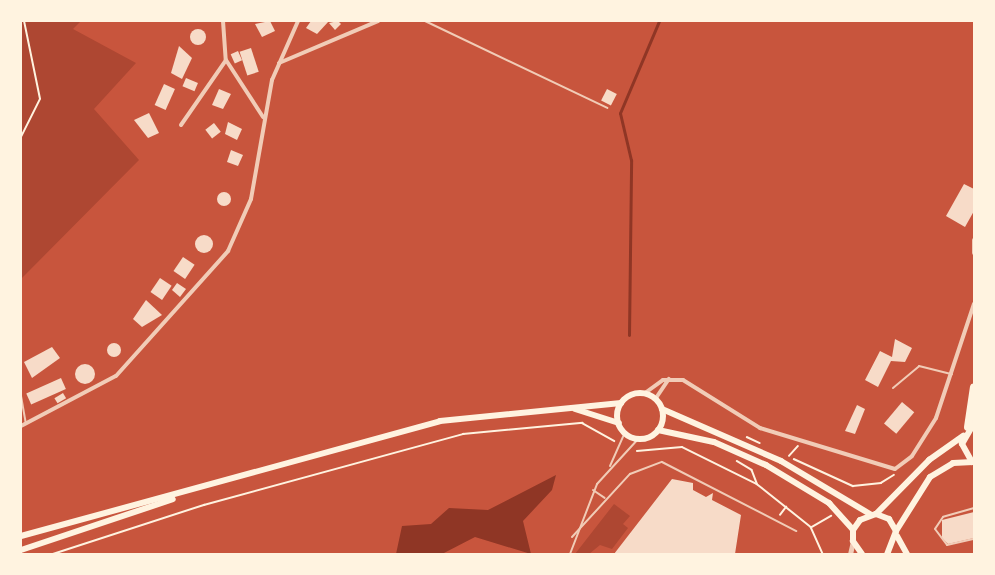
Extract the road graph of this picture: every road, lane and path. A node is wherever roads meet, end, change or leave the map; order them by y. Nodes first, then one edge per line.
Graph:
1 (24, 21) edge
2 (223, 21) edge
3 (298, 21) edge
4 (378, 21) edge
5 (425, 21) edge
6 (226, 60) junction
7 (278, 63) junction
8 (607, 108) dead end
9 (263, 117) junction
10 (181, 125) dead end
11 (21, 137) edge
12 (974, 240) edge
13 (974, 254) edge
14 (974, 304) edge
15 (951, 374) junction
16 (670, 379) junction
17 (974, 387) edge
18 (893, 388) dead end
19 (645, 393) junction
20 (21, 396) edge
21 (656, 398) junction
22 (621, 403) junction
23 (571, 408) junction
24 (663, 409) junction
25 (619, 423) junction
26 (23, 425) edge
27 (971, 425) edge
28 (658, 430) junction
29 (625, 432) junction
30 (963, 436) junction
31 (747, 437) dead end
32 (639, 438) junction
33 (802, 443) junction
34 (621, 446) junction
35 (768, 447) dead end
36 (629, 450) junction
37 (778, 451) dead end
38 (788, 456) junction
39 (734, 460) dead end
40 (973, 463) edge
41 (609, 468) junction
42 (895, 469) junction
43 (757, 484) junction
44 (853, 486) junction
45 (593, 490) junction
46 (182, 495) junction
47 (847, 495) dead end
48 (607, 499) junction
49 (786, 506) junction
50 (974, 508) edge
51 (873, 514) junction
52 (831, 516) dead end
53 (777, 518) junction
54 (811, 527) junction
55 (853, 530) junction
56 (796, 531) dead end
57 (896, 533) junction
58 (21, 536) edge
59 (572, 537) junction
60 (974, 539) edge
61 (853, 541) junction
62 (21, 549) edge
63 (53, 554) edge
64 (570, 554) edge
65 (823, 554) edge
66 (850, 554) edge
67 (862, 554) edge
68 (887, 554) edge
69 (907, 554) edge

1 - 11 path
2 - 6 street
3 - 7 street
4 - 7 street
5 - 8 lane
6 - 9 street
6 - 10 street
7 - 9 street
9 - 26 street
12 - 13 street
14 - 15 street
15 - 18 lane
15 - 42 street
16 - 19 street
16 - 21 street
16 - 33 street
17 - 27 highway
19 - 21 main road
19 - 22 main road
20 - 26 lane
21 - 24 main road
22 - 23 main road
22 - 25 main road
23 - 25 main road
23 - 46 main road
24 - 28 main road
24 - 51 main road
25 - 29 main road
27 - 30 main road
28 - 32 main road
28 - 55 main road
29 - 32 main road
29 - 34 lane
30 - 40 main road
30 - 51 main road
31 - 35 path
32 - 36 lane
33 - 38 path
33 - 42 street
34 - 41 lane
34 - 63 path
36 - 41 lane
36 - 43 path
37 - 38 path
38 - 44 path
39 - 43 path
40 - 57 main road
41 - 45 lane
42 - 44 path
43 - 49 path
44 - 47 path
45 - 48 lane
45 - 59 lane
46 - 58 main road
46 - 62 main road
48 - 53 lane
48 - 59 lane
49 - 53 path
49 - 54 path
50 - 60 lane
51 - 55 main road
51 - 57 main road
52 - 54 path
53 - 56 lane
54 - 65 path
55 - 61 main road
57 - 68 main road
57 - 69 main road
59 - 64 lane
61 - 66 street
61 - 67 main road

